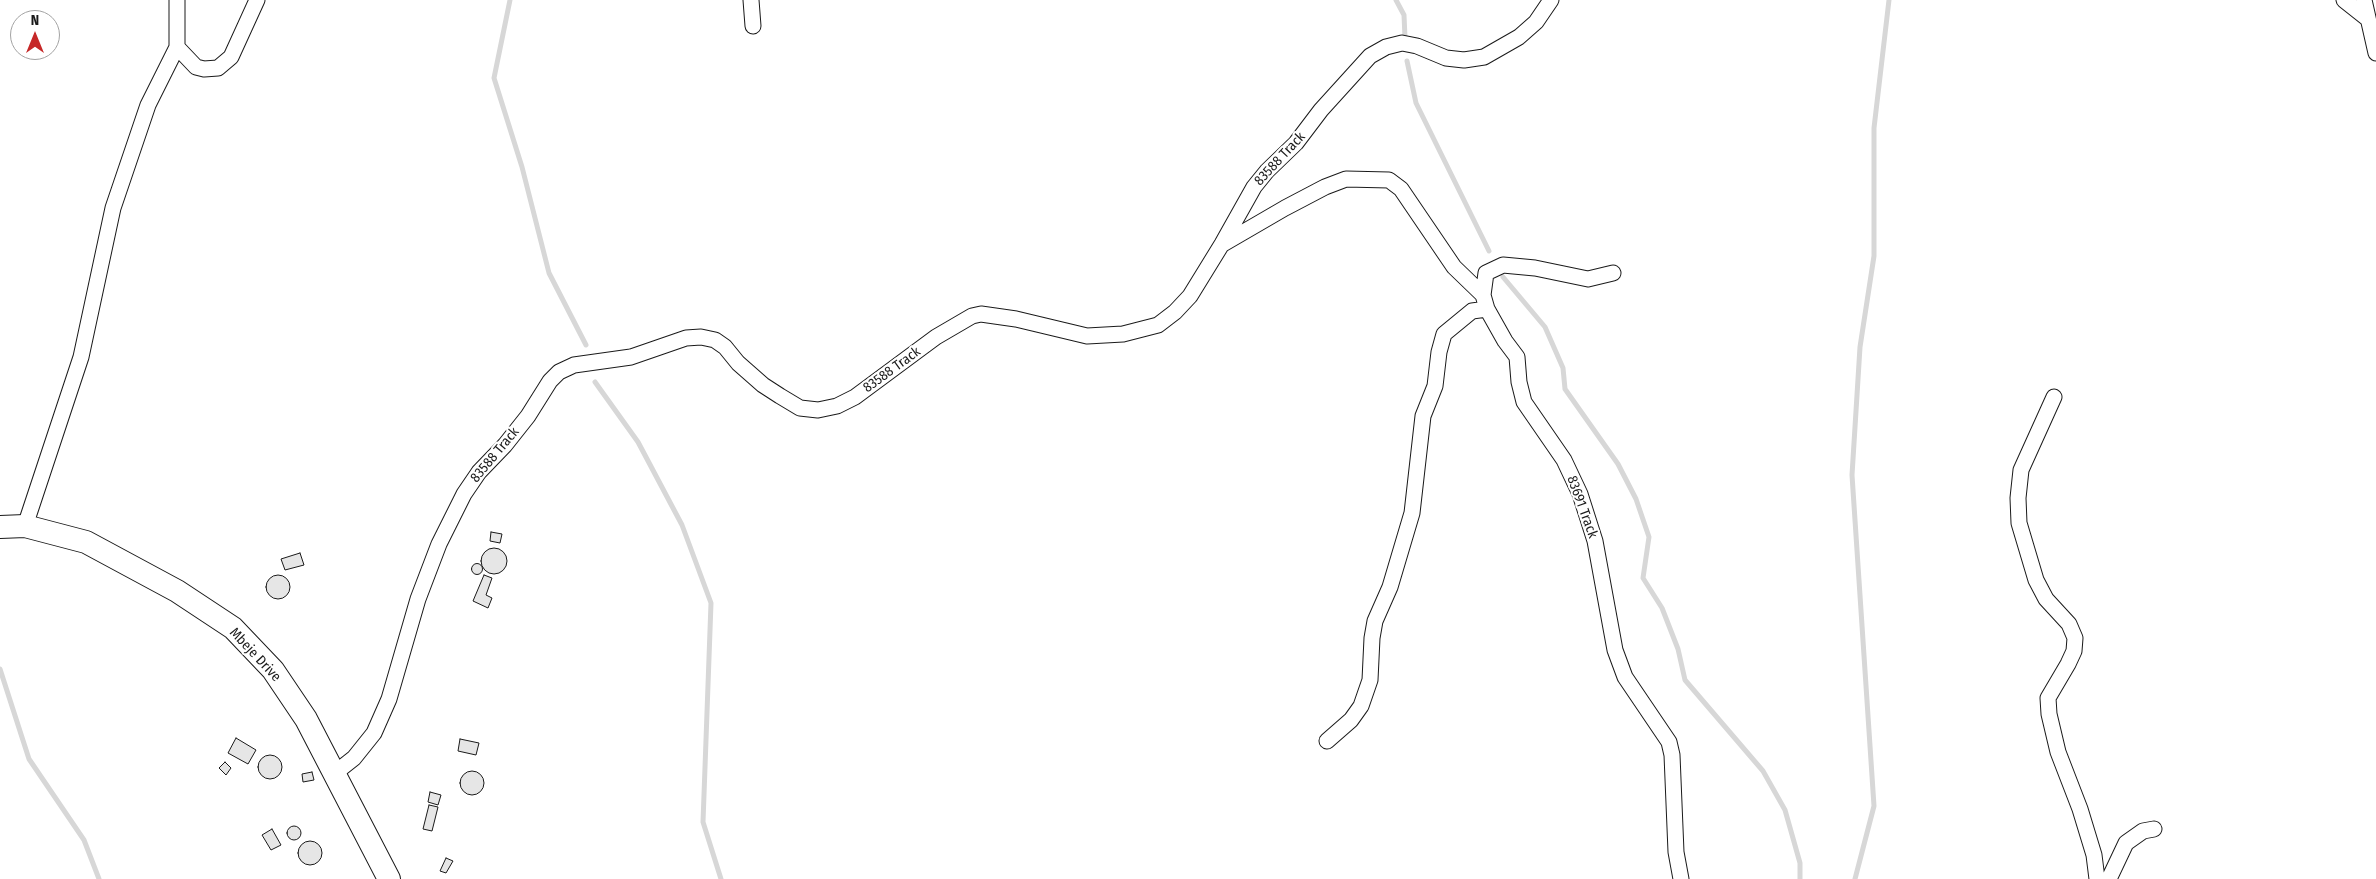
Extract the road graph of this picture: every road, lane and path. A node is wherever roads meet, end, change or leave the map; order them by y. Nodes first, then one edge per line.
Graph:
1 (176, 0) edge
2 (257, 0) edge
3 (751, 0) edge
4 (1551, 0) edge
5 (2344, 0) edge
6 (2364, 0) edge
7 (2368, 19) junction
8 (753, 26) dead end
9 (177, 46) junction
10 (2376, 53) edge
11 (1222, 244) junction
12 (1613, 273) dead end
13 (1485, 302) junction
14 (2054, 397) dead end
15 (25, 526) junction
16 (0, 527) edge
17 (1327, 741) dead end
18 (335, 773) junction
19 (2154, 829) dead end
20 (389, 879) edge
21 (1681, 879) edge
22 (2097, 879) edge
23 (2109, 879) edge

1 - 9 street
2 - 9 street
3 - 8 street
4 - 11 street, 83588 Track
5 - 7 street
6 - 7 street
7 - 10 street
9 - 15 street
11 - 13 street, 83691 Track
11 - 18 street, 83588 Track
12 - 13 street
13 - 17 street
13 - 21 street, 83691 Track
14 - 22 street
15 - 16 street, Mbeje Drive
15 - 18 street, Mbeje Drive
18 - 20 street, Mbeje Drive
19 - 23 street

